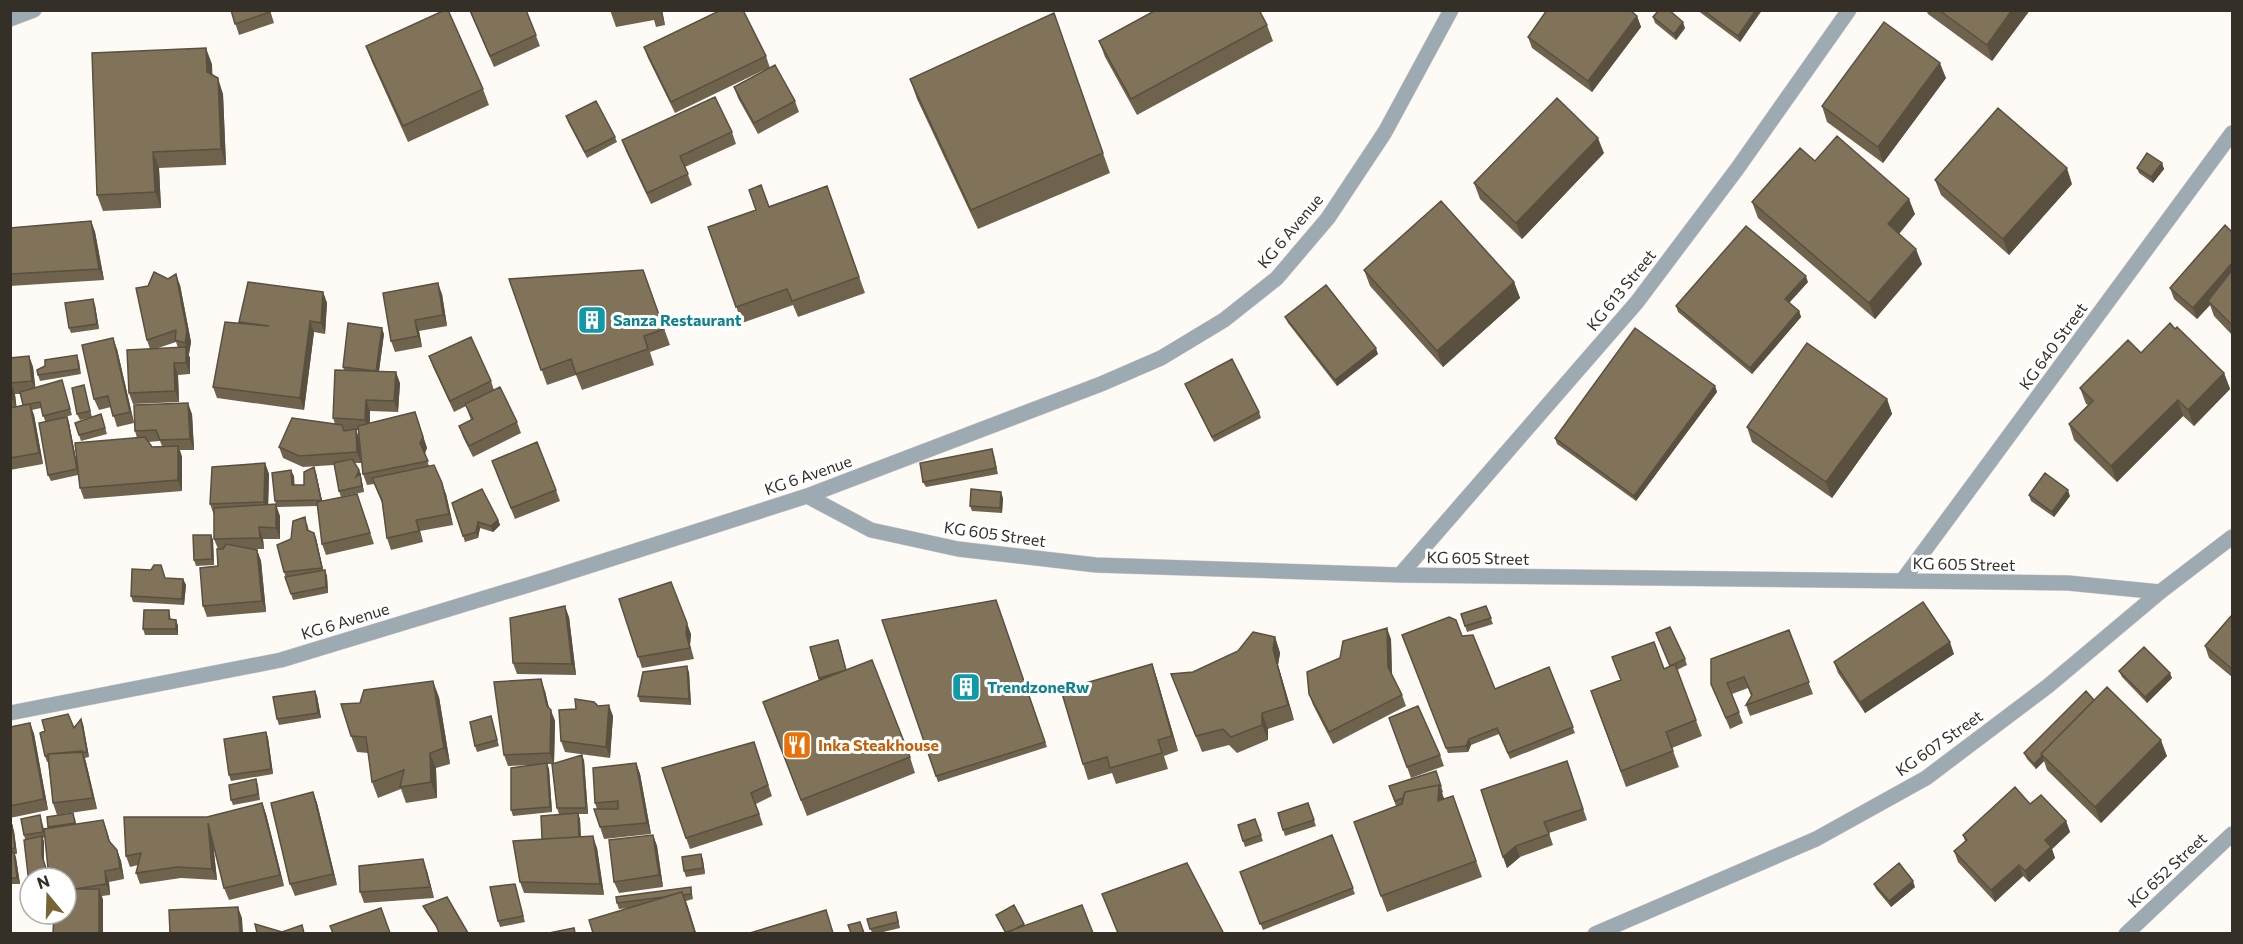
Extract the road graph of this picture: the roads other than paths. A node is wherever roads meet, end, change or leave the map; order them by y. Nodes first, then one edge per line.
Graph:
1 (34, 10) edge
2 (1451, 10) edge
3 (1849, 10) edge
4 (10, 19) edge
5 (2232, 134) edge
6 (807, 496) junction
7 (2232, 537) edge
8 (1401, 575) junction
9 (1902, 581) junction
10 (2160, 592) junction
11 (10, 713) edge
12 (2232, 834) edge
13 (1595, 933) edge
14 (2126, 933) edge

1 - 4 street
2 - 6 street, KG 6 Avenue
3 - 8 street, KG 613 Street
5 - 9 street, KG 640 Street
6 - 8 street, KG 605 Street
6 - 11 street, KG 6 Avenue
7 - 10 street, KG 607 Street
8 - 9 street, KG 605 Street
9 - 10 street, KG 605 Street
10 - 13 street, KG 607 Street
12 - 14 street, KG 652 Street

